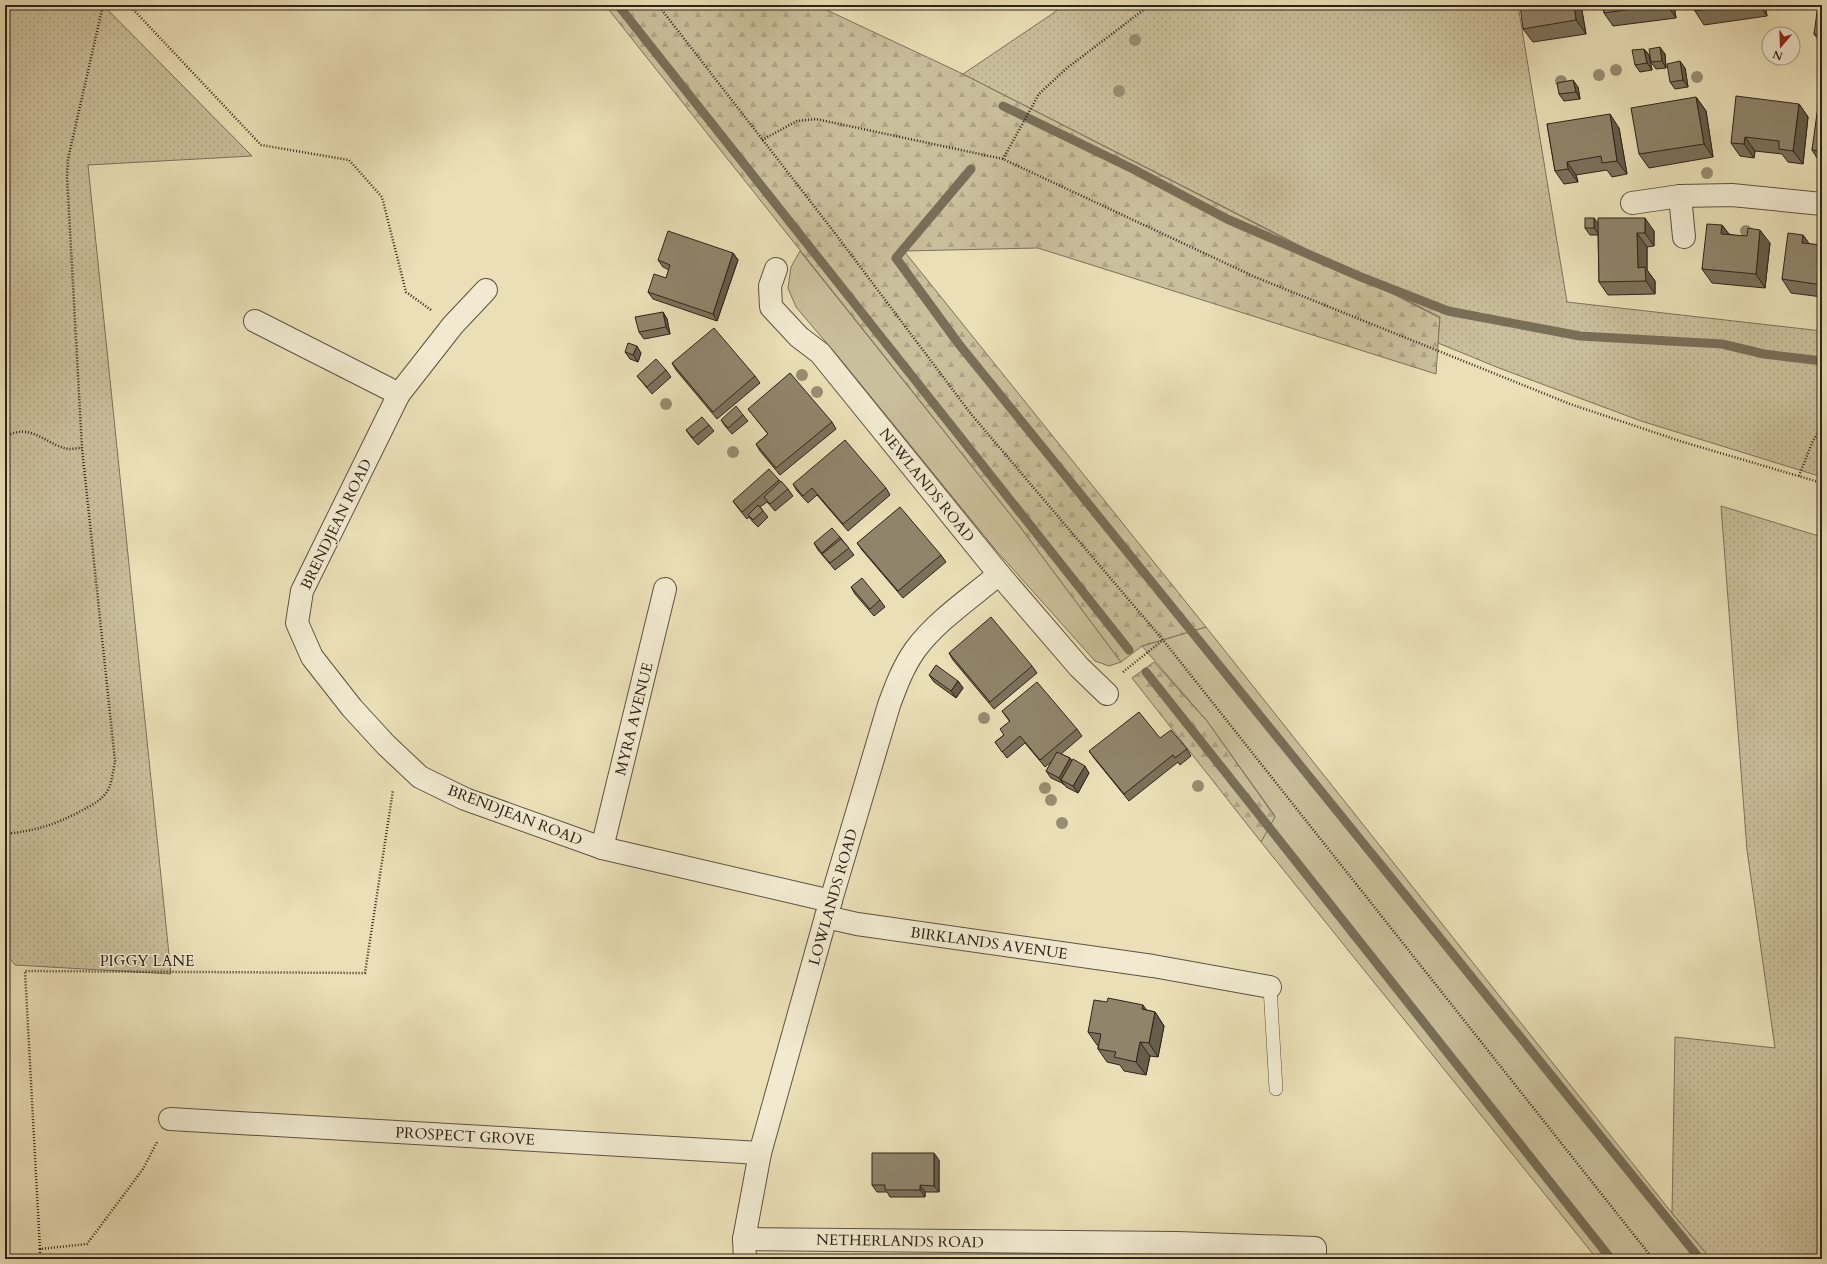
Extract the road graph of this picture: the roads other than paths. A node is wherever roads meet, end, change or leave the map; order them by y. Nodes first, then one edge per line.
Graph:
1 (1680, 196) junction
2 (1632, 203) dead end
3 (1822, 204) edge
4 (1684, 237) dead end
5 (776, 268) dead end
6 (486, 290) dead end
7 (255, 321) dead end
8 (399, 394) junction
9 (999, 574) junction
10 (665, 589) dead end
11 (1107, 694) road end
12 (602, 848) junction
13 (829, 909) junction
14 (1270, 987) joint
15 (1276, 1089) dead end
16 (170, 1119) dead end
17 (760, 1153) junction
18 (744, 1249) edge
19 (1315, 1259) edge

1 - 2 street
1 - 3 street
1 - 4 street
5 - 9 street, NEWLANDS ROAD
6 - 8 street, BRENDJEAN ROAD
7 - 8 street
8 - 12 street, BRENDJEAN ROAD
9 - 11 street, NEWLANDS ROAD
9 - 13 street, LOWLANDS ROAD
10 - 12 street, MYRA AVENUE
12 - 13 street, BRENDJEAN ROAD
13 - 14 street, BIRKLANDS AVENUE
13 - 17 street, LOWLANDS ROAD
14 - 15 lane
16 - 17 street, PROSPECT GROVE
17 - 18 street, LOWLANDS ROAD
18 - 19 street, NETHERLANDS ROAD

